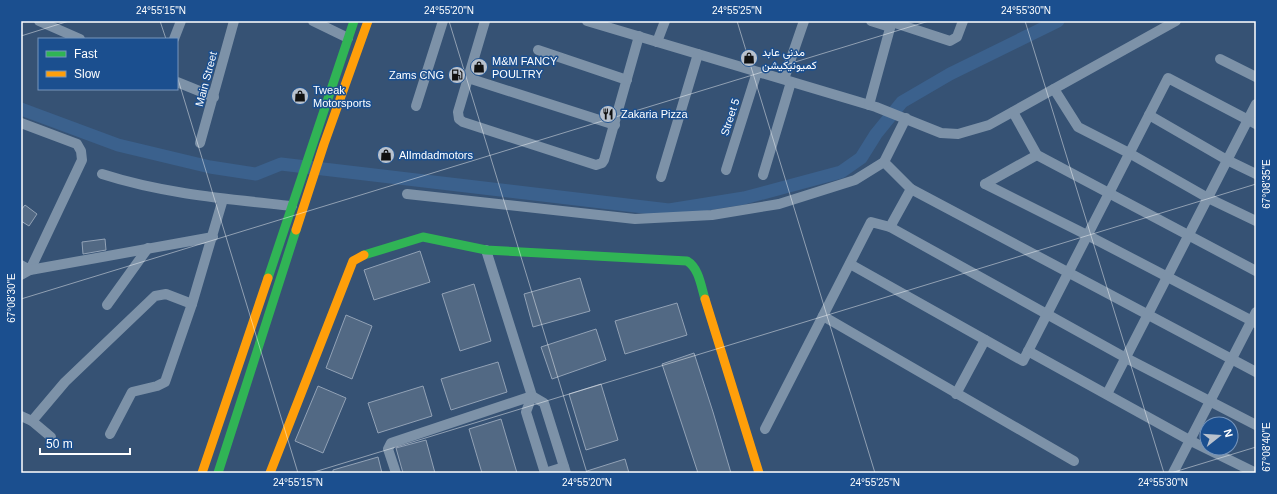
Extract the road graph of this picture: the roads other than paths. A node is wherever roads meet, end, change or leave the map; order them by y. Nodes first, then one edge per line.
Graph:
1 (39, 21) edge
2 (181, 21) edge
3 (234, 21) edge
4 (313, 21) edge
5 (354, 21) edge
6 (368, 21) edge
7 (443, 21) edge
8 (485, 21) edge
9 (587, 21) edge
10 (664, 21) edge
11 (804, 21) edge
12 (871, 21) edge
13 (962, 21) edge
14 (1176, 21) edge
15 (892, 23) edge
16 (639, 36) junction
17 (78, 38) edge
18 (174, 38) edge
19 (348, 38) junction
20 (658, 42) junction
21 (538, 50) dead end
22 (698, 54) junction
23 (1220, 59) dead end
24 (757, 72) junction
25 (1256, 77) edge
26 (468, 78) junction
27 (627, 80) junction
28 (787, 80) junction
29 (178, 82) edge
30 (1054, 89) junction
31 (214, 98) junction
32 (1256, 104) edge
33 (416, 106) dead end
34 (872, 106) junction
35 (1013, 112) junction
36 (1149, 115) junction
37 (903, 117) junction
38 (21, 122) edge
39 (1252, 122) edge
40 (615, 125) junction
41 (200, 143) dead end
42 (1130, 153) junction
43 (1037, 155) junction
44 (1227, 160) junction
45 (884, 162) junction
46 (726, 170) dead end
47 (102, 174) dead end
48 (1256, 174) edge
49 (763, 175) dead end
50 (661, 177) dead end
51 (911, 189) junction
52 (1109, 193) junction
53 (407, 194) dead end
54 (1208, 198) junction
55 (223, 199) junction
56 (292, 206) junction
57 (1256, 221) edge
58 (890, 226) junction
59 (1087, 235) junction
60 (1189, 235) junction
61 (213, 237) junction
62 (148, 248) junction
63 (486, 250) junction
64 (850, 264) junction
65 (24, 270) edge
66 (1256, 271) edge
67 (1068, 273) junction
68 (1168, 277) junction
69 (192, 304) junction
70 (106, 305) dead end
71 (1047, 313) junction
72 (1148, 315) junction
73 (823, 316) junction
74 (1254, 319) edge
75 (985, 340) junction
76 (1028, 351) junction
77 (1126, 358) junction
78 (1232, 360) junction
79 (1256, 372) edge
80 (956, 394) junction
81 (1107, 394) junction
82 (532, 396) junction
83 (1211, 402) junction
84 (21, 416) edge
85 (32, 421) junction
86 (1256, 425) edge
87 (765, 429) dead end
88 (110, 434) dead end
89 (51, 437) dead end
90 (1191, 441) junction
91 (1074, 461) dead end
92 (565, 470) edge
93 (202, 473) edge
94 (218, 473) edge
95 (270, 473) edge
96 (396, 473) edge
97 (545, 473) edge
98 (759, 473) edge
99 (1173, 473) edge
100 (1256, 473) edge

1 - 17 street
2 - 18 street
3 - 31 street, Main Street
4 - 19 street
5 - 19 street
6 - 94 street
7 - 33 street
8 - 26 street
9 - 16 street
10 - 20 street
11 - 28 street
12 - 15 street
13 - 15 street
14 - 30 street
15 - 34 street
16 - 20 street
16 - 27 street
19 - 56 street
20 - 22 street
21 - 27 street
22 - 24 street
22 - 50 street
23 - 25 street
24 - 28 street
24 - 46 street, Street 5
26 - 40 street
26 - 40 street
27 - 40 street
28 - 34 street
28 - 49 street
29 - 31 street
30 - 35 street
30 - 42 street
31 - 41 street, Main Street
32 - 39 street
34 - 37 street
35 - 37 street
35 - 43 street
36 - 39 street
36 - 42 street
36 - 44 street
37 - 45 street
38 - 65 street
39 - 44 street
42 - 52 street
42 - 54 street
43 - 52 street
43 - 59 street
44 - 48 street
44 - 54 street
45 - 51 street
45 - 53 street
47 - 55 street
51 - 58 street
51 - 67 street
52 - 59 street
52 - 60 street
54 - 57 street
54 - 60 street
55 - 56 street
55 - 61 street
56 - 93 street
58 - 64 street
58 - 71 street
59 - 67 street
59 - 68 street
60 - 66 street
60 - 68 street
61 - 62 street
61 - 69 street
62 - 65 street
62 - 70 street
63 - 82 street
63 - 95 street
63 - 98 street
64 - 73 street
64 - 75 street
67 - 71 street
67 - 72 street
68 - 72 street
68 - 74 street
69 - 85 street
69 - 88 street
71 - 76 street
71 - 77 street
72 - 77 street
72 - 78 street
73 - 80 street
73 - 87 street
74 - 78 street
75 - 76 street
75 - 80 street
76 - 81 street
77 - 81 street
77 - 83 street
78 - 79 street
78 - 83 street
80 - 91 street
81 - 90 street
82 - 92 street
82 - 96 street
82 - 97 street
83 - 86 street
83 - 90 street
84 - 85 street
85 - 89 street
90 - 99 street
90 - 100 street
92 - 97 street

